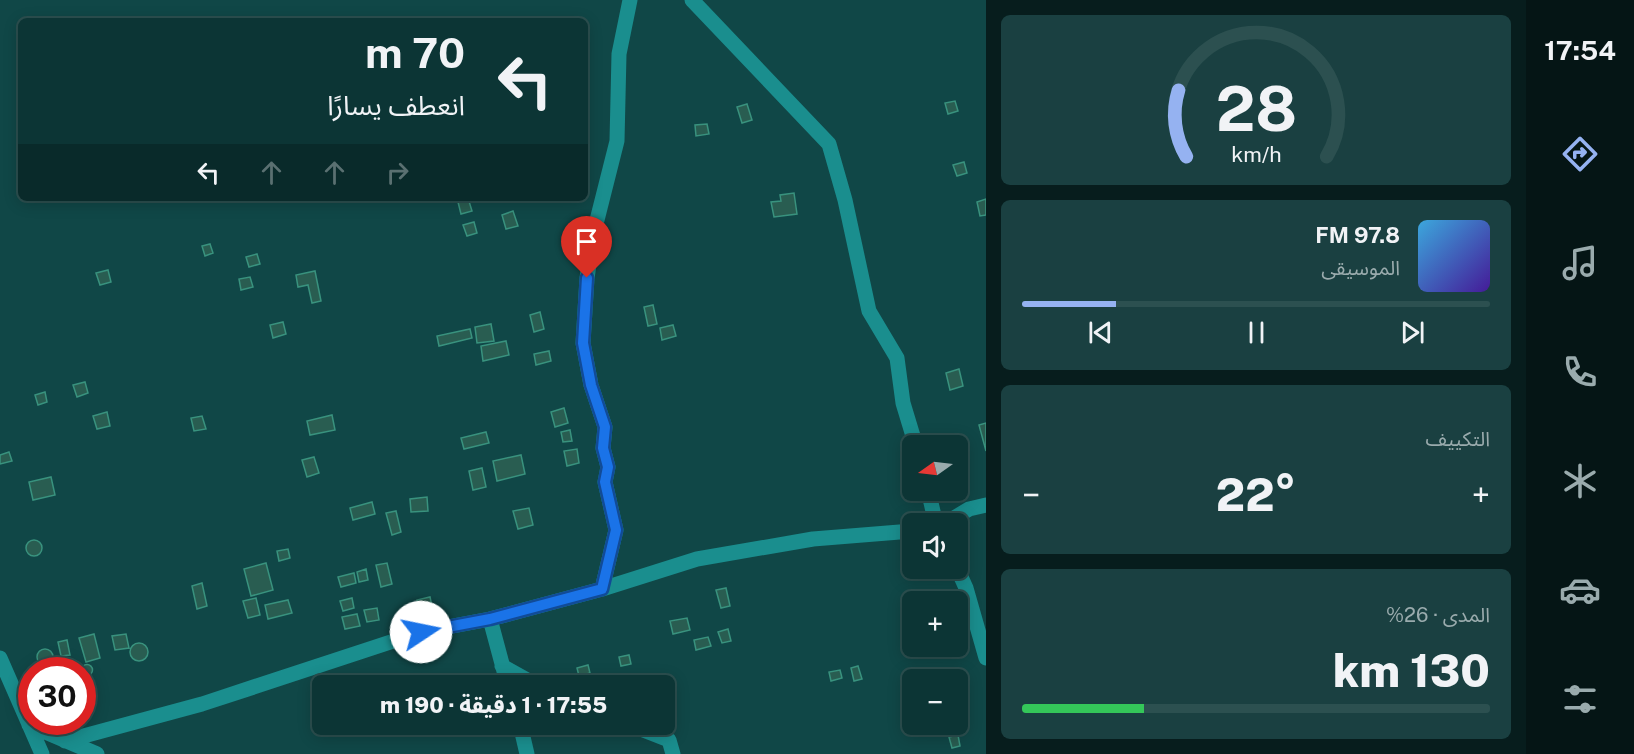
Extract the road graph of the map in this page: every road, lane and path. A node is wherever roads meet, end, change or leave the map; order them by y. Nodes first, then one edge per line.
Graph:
1 (630, 0) edge
2 (692, 0) edge
3 (913, 435) edge
4 (986, 505) edge
5 (962, 513) edge
6 (902, 532) edge
7 (962, 579) edge
8 (602, 589) junction
9 (490, 619) junction
10 (0, 658) edge
11 (986, 658) edge
12 (502, 666) junction
13 (505, 675) edge
14 (518, 675) edge
15 (18, 700) edge
16 (32, 735) edge
17 (52, 735) edge
18 (523, 735) edge
19 (656, 735) edge
20 (65, 741) junction
21 (38, 753) edge
22 (97, 754) edge
23 (527, 754) edge
24 (672, 754) edge

1 - 8 street
2 - 3 street
4 - 5 street
6 - 8 street
7 - 11 street
8 - 9 street
9 - 12 street
9 - 20 street
10 - 15 street
12 - 13 street
12 - 14 street
16 - 21 street
17 - 20 street
18 - 23 street
19 - 24 street
20 - 22 street

